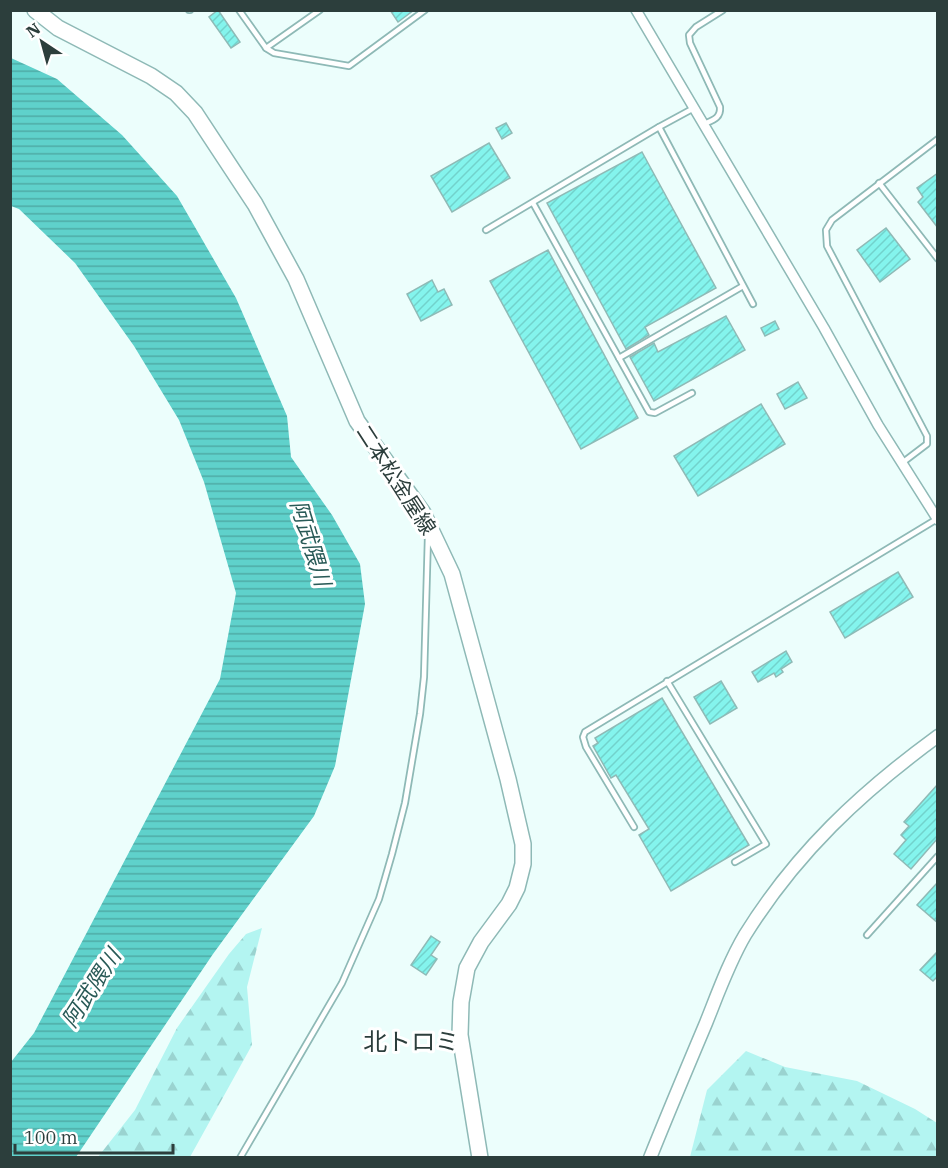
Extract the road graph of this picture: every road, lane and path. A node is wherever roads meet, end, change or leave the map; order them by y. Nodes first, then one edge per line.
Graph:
1 (35, 10) edge
2 (239, 10) edge
3 (320, 10) edge
4 (425, 10) edge
5 (636, 10) edge
6 (723, 10) edge
7 (266, 48) junction
8 (694, 108) junction
9 (704, 124) junction
10 (659, 127) junction
11 (938, 139) edge
12 (879, 183) junction
13 (533, 203) junction
14 (486, 230) dead end
15 (938, 259) edge
16 (743, 286) junction
17 (753, 304) dead end
18 (619, 358) junction
19 (692, 393) dead end
20 (902, 463) junction
21 (937, 519) edge
22 (431, 531) junction
23 (667, 681) junction
24 (938, 736) edge
25 (634, 827) dead end
26 (938, 856) edge
27 (735, 862) dead end
28 (867, 935) dead end
29 (240, 1158) edge
30 (480, 1158) edge
31 (650, 1158) edge

1 - 22 main road, 二本松金屋線
2 - 7 lane
3 - 7 lane
4 - 7 lane
5 - 8 street
6 - 9 lane
8 - 9 street
8 - 10 lane
9 - 20 street
10 - 13 lane
10 - 16 lane
11 - 12 lane
12 - 15 lane
12 - 20 lane
13 - 14 lane
13 - 18 lane
16 - 17 lane
16 - 18 lane
18 - 19 lane
20 - 21 street
21 - 23 lane
22 - 29 lane
22 - 30 main road, 二本松金屋線
23 - 25 lane
23 - 27 lane
24 - 31 street
26 - 28 lane

